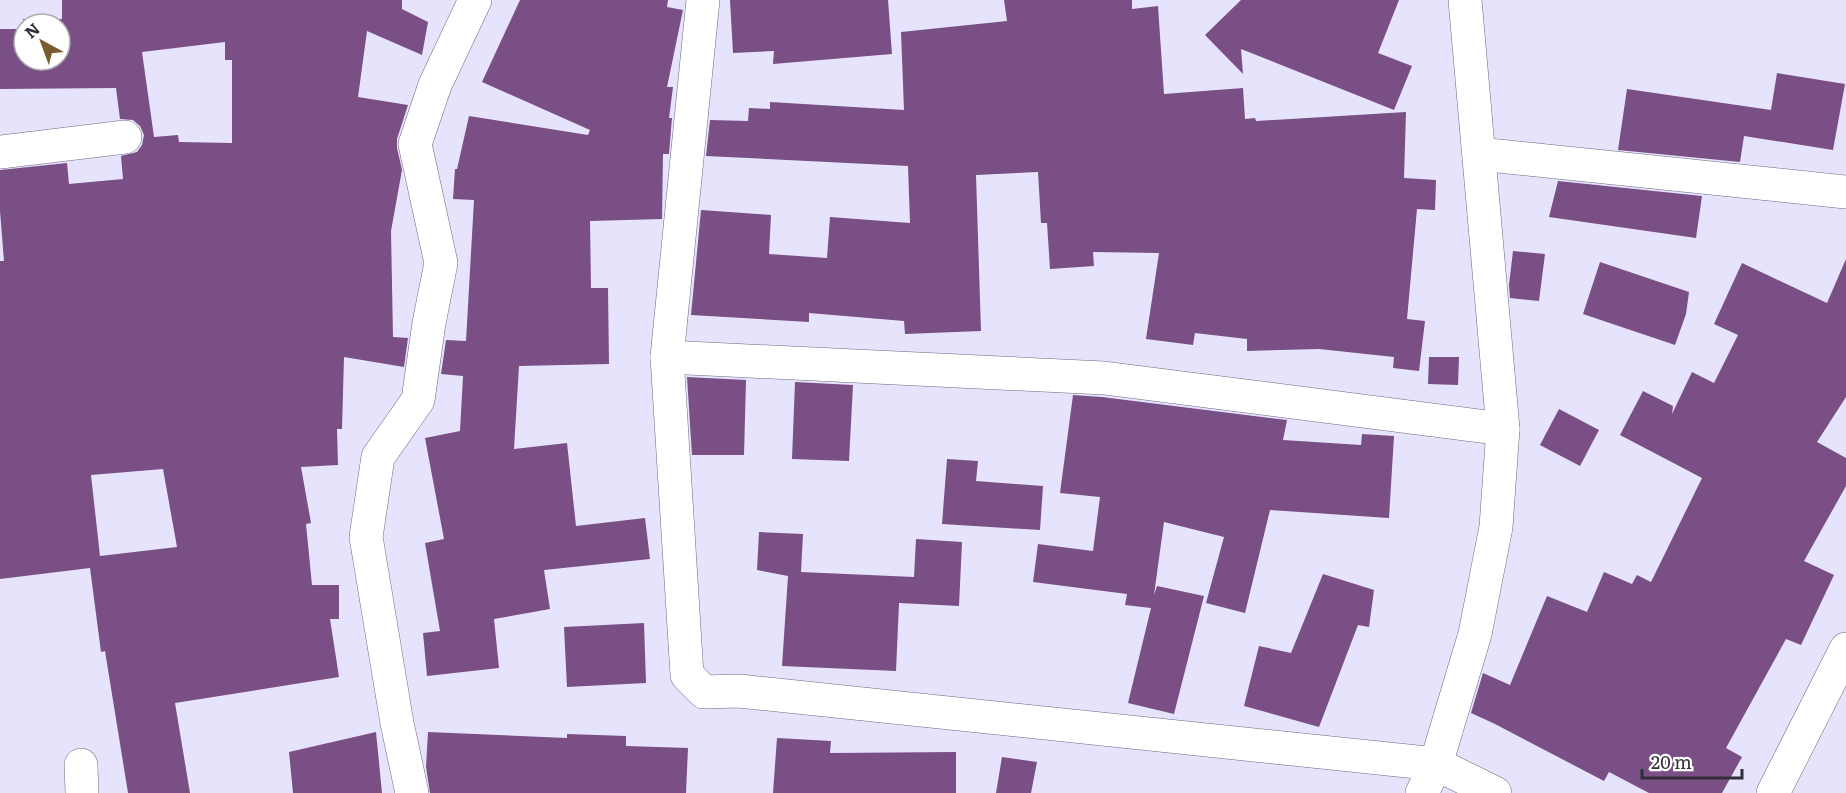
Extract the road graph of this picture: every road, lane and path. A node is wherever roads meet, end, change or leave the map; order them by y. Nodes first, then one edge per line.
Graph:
1 (475, 0) edge
2 (703, 0) edge
3 (1465, 0) edge
4 (125, 137) dead end
5 (0, 152) edge
6 (1479, 154) junction
7 (1846, 192) edge
8 (667, 357) junction
9 (1503, 429) junction
10 (1846, 649) edge
11 (1436, 764) junction
12 (412, 793) edge
13 (1422, 793) edge
14 (1495, 793) edge
15 (1773, 793) edge

1 - 12 street
2 - 8 street
3 - 6 street
4 - 5 street
6 - 7 street
6 - 9 street
8 - 9 street
8 - 11 street
9 - 11 street
10 - 15 street
11 - 13 street
11 - 14 street

